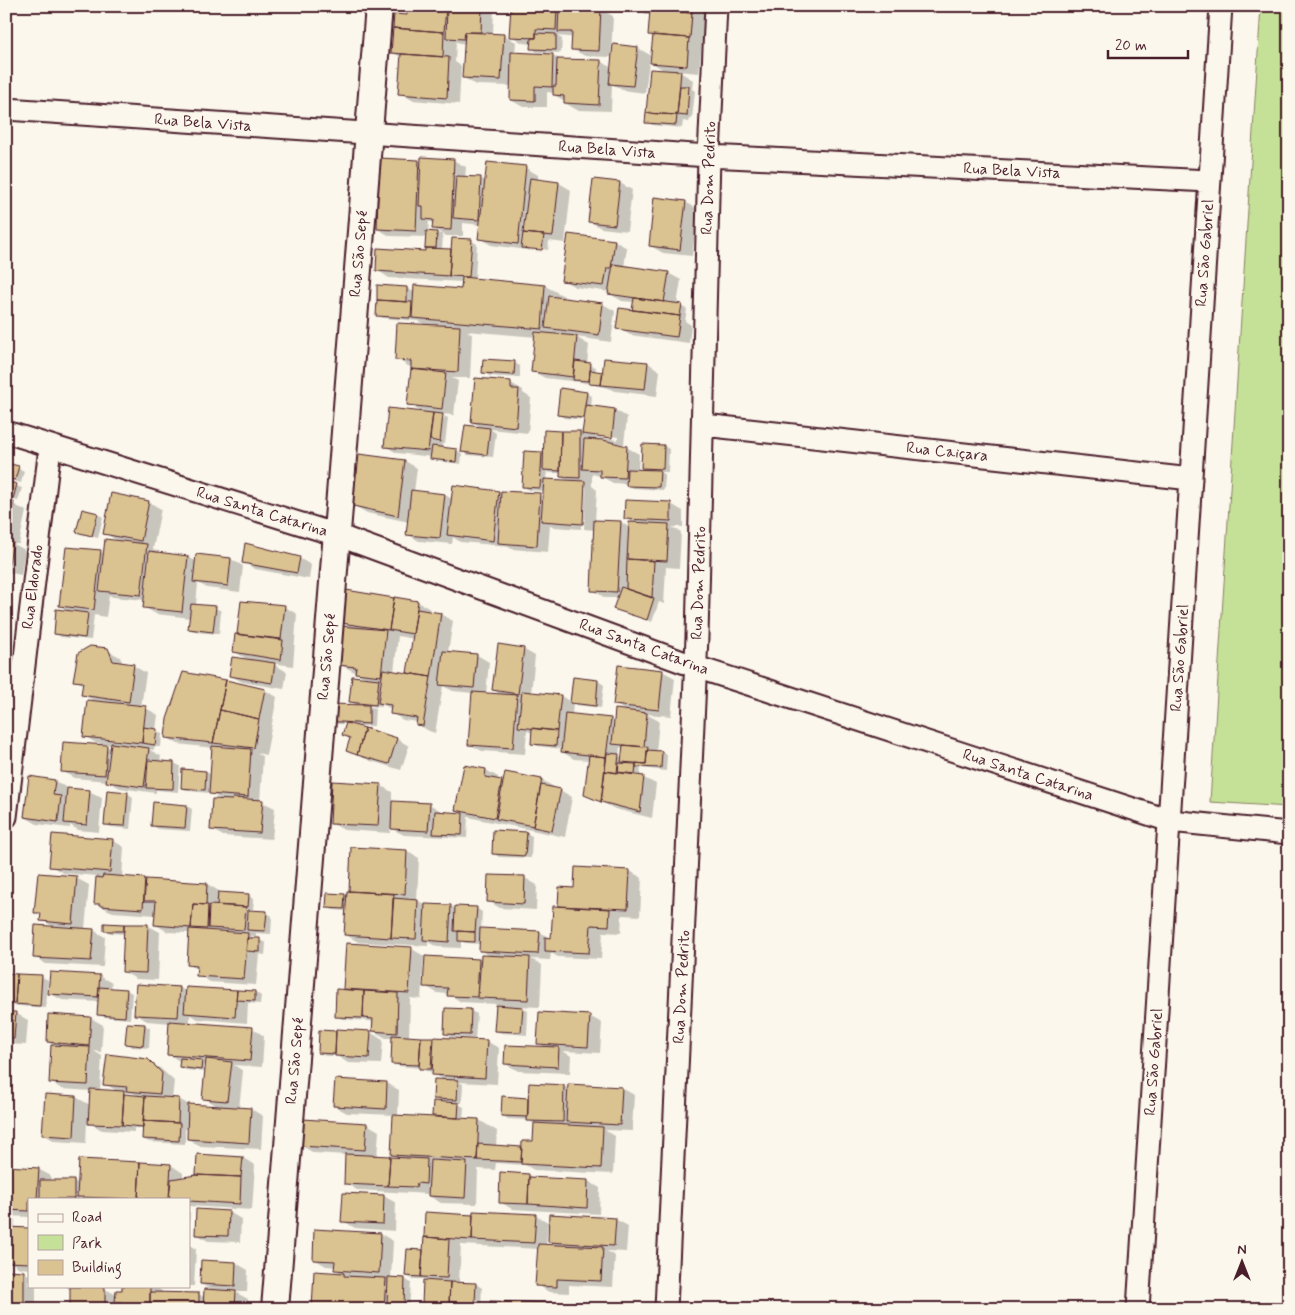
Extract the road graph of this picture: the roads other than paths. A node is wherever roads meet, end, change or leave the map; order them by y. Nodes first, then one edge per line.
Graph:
1 (379, 6) edge
2 (716, 6) edge
3 (1221, 6) edge
4 (6, 109) edge
5 (368, 134) junction
6 (709, 156) junction
7 (1209, 181) junction
8 (704, 425) junction
9 (6, 432) edge
10 (50, 447) junction
11 (1191, 479) junction
12 (337, 535) junction
13 (696, 667) junction
14 (6, 817) edge
15 (1170, 822) junction
16 (1289, 832) edge
17 (275, 1309) edge
18 (666, 1309) edge
19 (1138, 1309) edge

1 - 5 street, Rua São Sepé
2 - 6 street, Rua Dom Pedrito
3 - 7 street, Rua São Gabriel
4 - 5 street, Rua Bela Vista
5 - 6 street, Rua Bela Vista
5 - 12 street, Rua São Sepé
6 - 7 street, Rua Bela Vista
6 - 8 street, Rua Dom Pedrito
7 - 11 street, Rua São Gabriel
8 - 11 street, Rua Caiçara
8 - 13 street, Rua Dom Pedrito
9 - 10 street, Rua Santa Catarina
10 - 12 street, Rua Santa Catarina
10 - 14 street, Rua Eldorado
11 - 15 street, Rua São Gabriel
12 - 13 street, Rua Santa Catarina
12 - 17 street, Rua São Sepé
13 - 15 street, Rua Santa Catarina
13 - 18 street, Rua Dom Pedrito
15 - 16 street, Rua Santa Catarina
15 - 19 street, Rua São Gabriel

